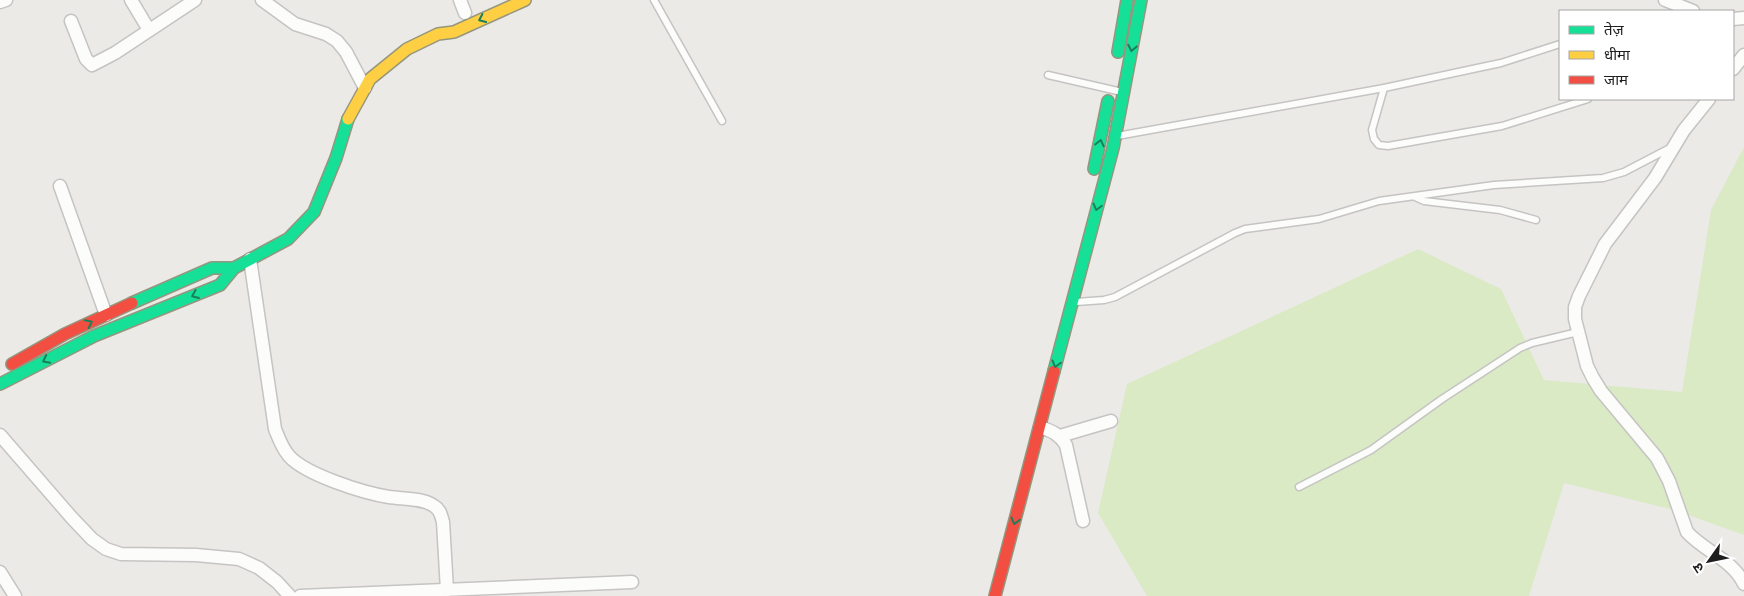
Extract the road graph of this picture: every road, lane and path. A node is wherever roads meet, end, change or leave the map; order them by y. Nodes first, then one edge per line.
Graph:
1 (6, 0) edge
2 (131, 0) edge
3 (194, 0) edge
4 (262, 0) edge
5 (460, 0) edge
6 (525, 0) edge
7 (654, 0) edge
8 (1127, 0) edge
9 (1141, 0) edge
10 (1664, 0) edge
11 (0, 2) edge
12 (1690, 10) edge
13 (461, 15) joint
14 (71, 21) dead end
15 (149, 30) junction
16 (438, 34) junction
17 (1559, 44) edge
18 (1744, 54) edge
19 (1116, 62) dead end
20 (1734, 68) edge
21 (1048, 74) dead end
22 (1112, 84) junction
23 (365, 88) junction
24 (1384, 88) junction
25 (1123, 92) junction
26 (1585, 100) edge
27 (1708, 100) edge
28 (722, 121) dead end
29 (1115, 137) junction
30 (1676, 144) junction
31 (1090, 183) dead end
32 (60, 186) dead end
33 (1414, 196) junction
34 (1536, 220) dead end
35 (250, 259) junction
36 (234, 268) junction
37 (1072, 303) junction
38 (106, 315) junction
39 (1578, 332) junction
40 (0, 371) edge
41 (0, 384) edge
42 (1112, 421) dead end
43 (1040, 427) junction
44 (0, 435) edge
45 (1060, 436) junction
46 (1299, 487) dead end
47 (1084, 521) dead end
48 (0, 572) edge
49 (632, 582) dead end
50 (1744, 584) edge
51 (528, 591) edge
52 (454, 592) edge
53 (353, 595) edge
54 (15, 596) edge
55 (290, 596) edge
56 (300, 596) edge
57 (995, 596) edge

1 - 11 street
2 - 15 street
3 - 15 street
4 - 23 street
5 - 13 street
6 -> 16 main road
7 - 28 lane
8 - 19 main road
9 -> 25 main road
10 - 12 street
13 - 16 main road
14 - 15 street
16 - 23 main road
17 - 24 lane
18 - 20 street
21 - 22 lane
22 - 25 lane
31 -> 22 main road
23 - 35 main road
24 - 26 lane
24 - 29 lane
25 - 29 main road
27 - 30 street
29 -> 37 main road
30 - 33 lane
30 - 39 street
32 - 38 street
33 - 34 lane
33 - 37 lane
35 - 36 main road
35 - 52 street
36 - 38 main road
36 -> 41 main road
37 -> 43 main road
40 -> 38 main road
39 - 46 lane
39 - 50 street
42 - 45 street
43 - 45 street
43 -> 57 main road
44 - 55 street
45 - 47 street
48 - 54 street
49 - 51 street
51 - 52 street
52 - 53 street
53 - 56 street

